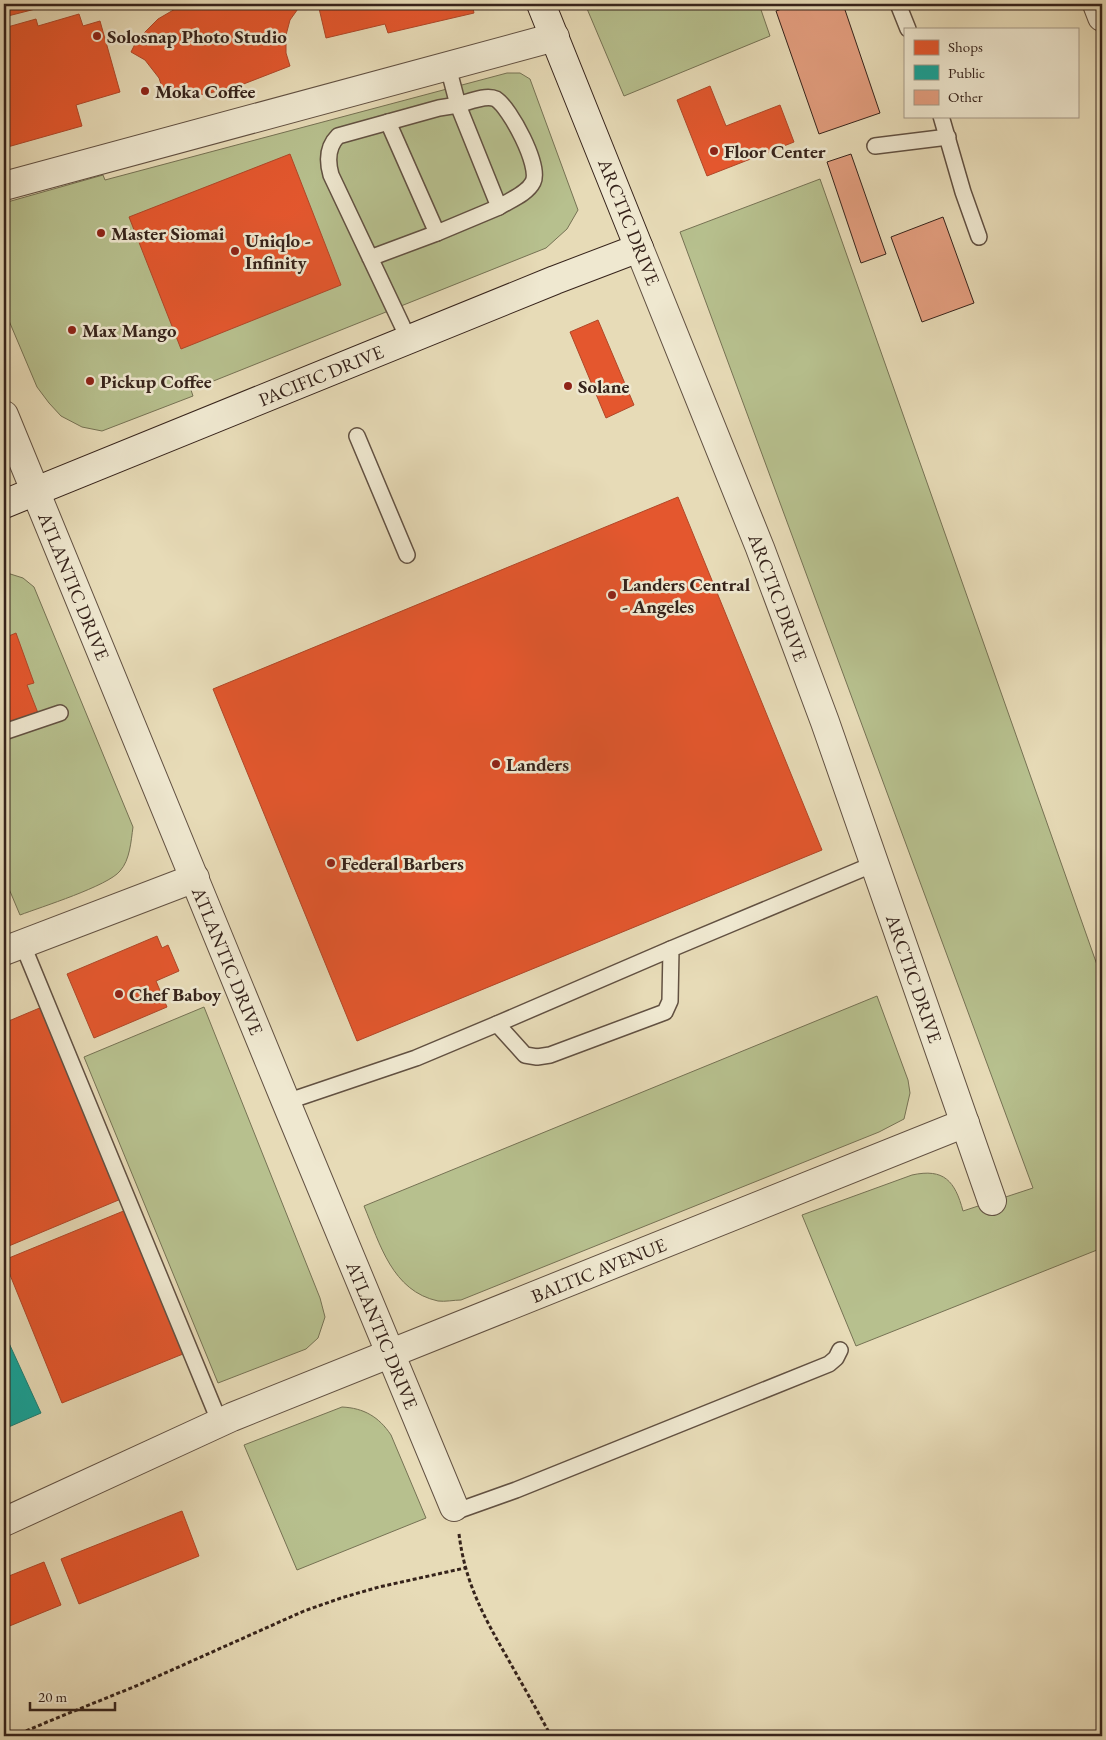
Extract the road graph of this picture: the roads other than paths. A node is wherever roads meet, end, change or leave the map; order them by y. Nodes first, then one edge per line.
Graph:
1 (541, 4) edge
2 (898, 4) edge
3 (1097, 4) edge
4 (1102, 17) edge
5 (908, 28) edge
6 (555, 37) junction
7 (448, 67) junction
8 (458, 105) junction
9 (942, 118) edge
10 (388, 122) junction
11 (948, 137) junction
12 (875, 146) dead end
13 (4, 186) edge
14 (499, 207) junction
15 (437, 234) junction
16 (979, 237) dead end
17 (639, 248) junction
18 (370, 258) junction
19 (409, 340) junction
20 (4, 415) edge
21 (357, 436) dead end
22 (35, 492) junction
23 (4, 504) edge
24 (407, 555) dead end
25 (60, 713) dead end
26 (4, 732) edge
27 (874, 864) junction
28 (195, 878) junction
29 (19, 944) edge
30 (671, 950) junction
31 (496, 1024) junction
32 (286, 1102) junction
33 (965, 1123) junction
34 (992, 1201) dead end
35 (840, 1350) dead end
36 (391, 1354) junction
37 (226, 1420) junction
38 (456, 1509) joint
39 (4, 1522) edge

1 - 6 street, ARCTIC DRIVE
2 - 5 lane
3 - 4 street
6 - 7 street
6 - 17 street, ARCTIC DRIVE
7 - 8 lane
7 - 13 street
8 - 10 lane
8 - 14 lane
8 - 14 lane
9 - 11 lane
10 - 15 lane
10 - 18 lane
11 - 12 lane
11 - 16 lane
14 - 15 lane
15 - 18 lane
17 - 19 street, PACIFIC DRIVE
17 - 27 street, ARCTIC DRIVE
18 - 19 lane
19 - 22 street, PACIFIC DRIVE
20 - 22 street, ATLANTIC DRIVE
21 - 24 lane
22 - 23 street, PACIFIC DRIVE
22 - 28 street, ATLANTIC DRIVE
25 - 26 lane
27 - 30 lane
27 - 33 street, ARCTIC DRIVE
28 - 29 street
28 - 32 street, ATLANTIC DRIVE
29 - 37 lane
30 - 31 lane
30 - 31 lane
31 - 32 lane
32 - 36 street, ATLANTIC DRIVE
33 - 34 street, ARCTIC DRIVE
33 - 36 street, BALTIC AVENUE
35 - 38 lane
36 - 37 street, BALTIC AVENUE
36 - 38 street, ATLANTIC DRIVE
37 - 39 street, BALTIC AVENUE

